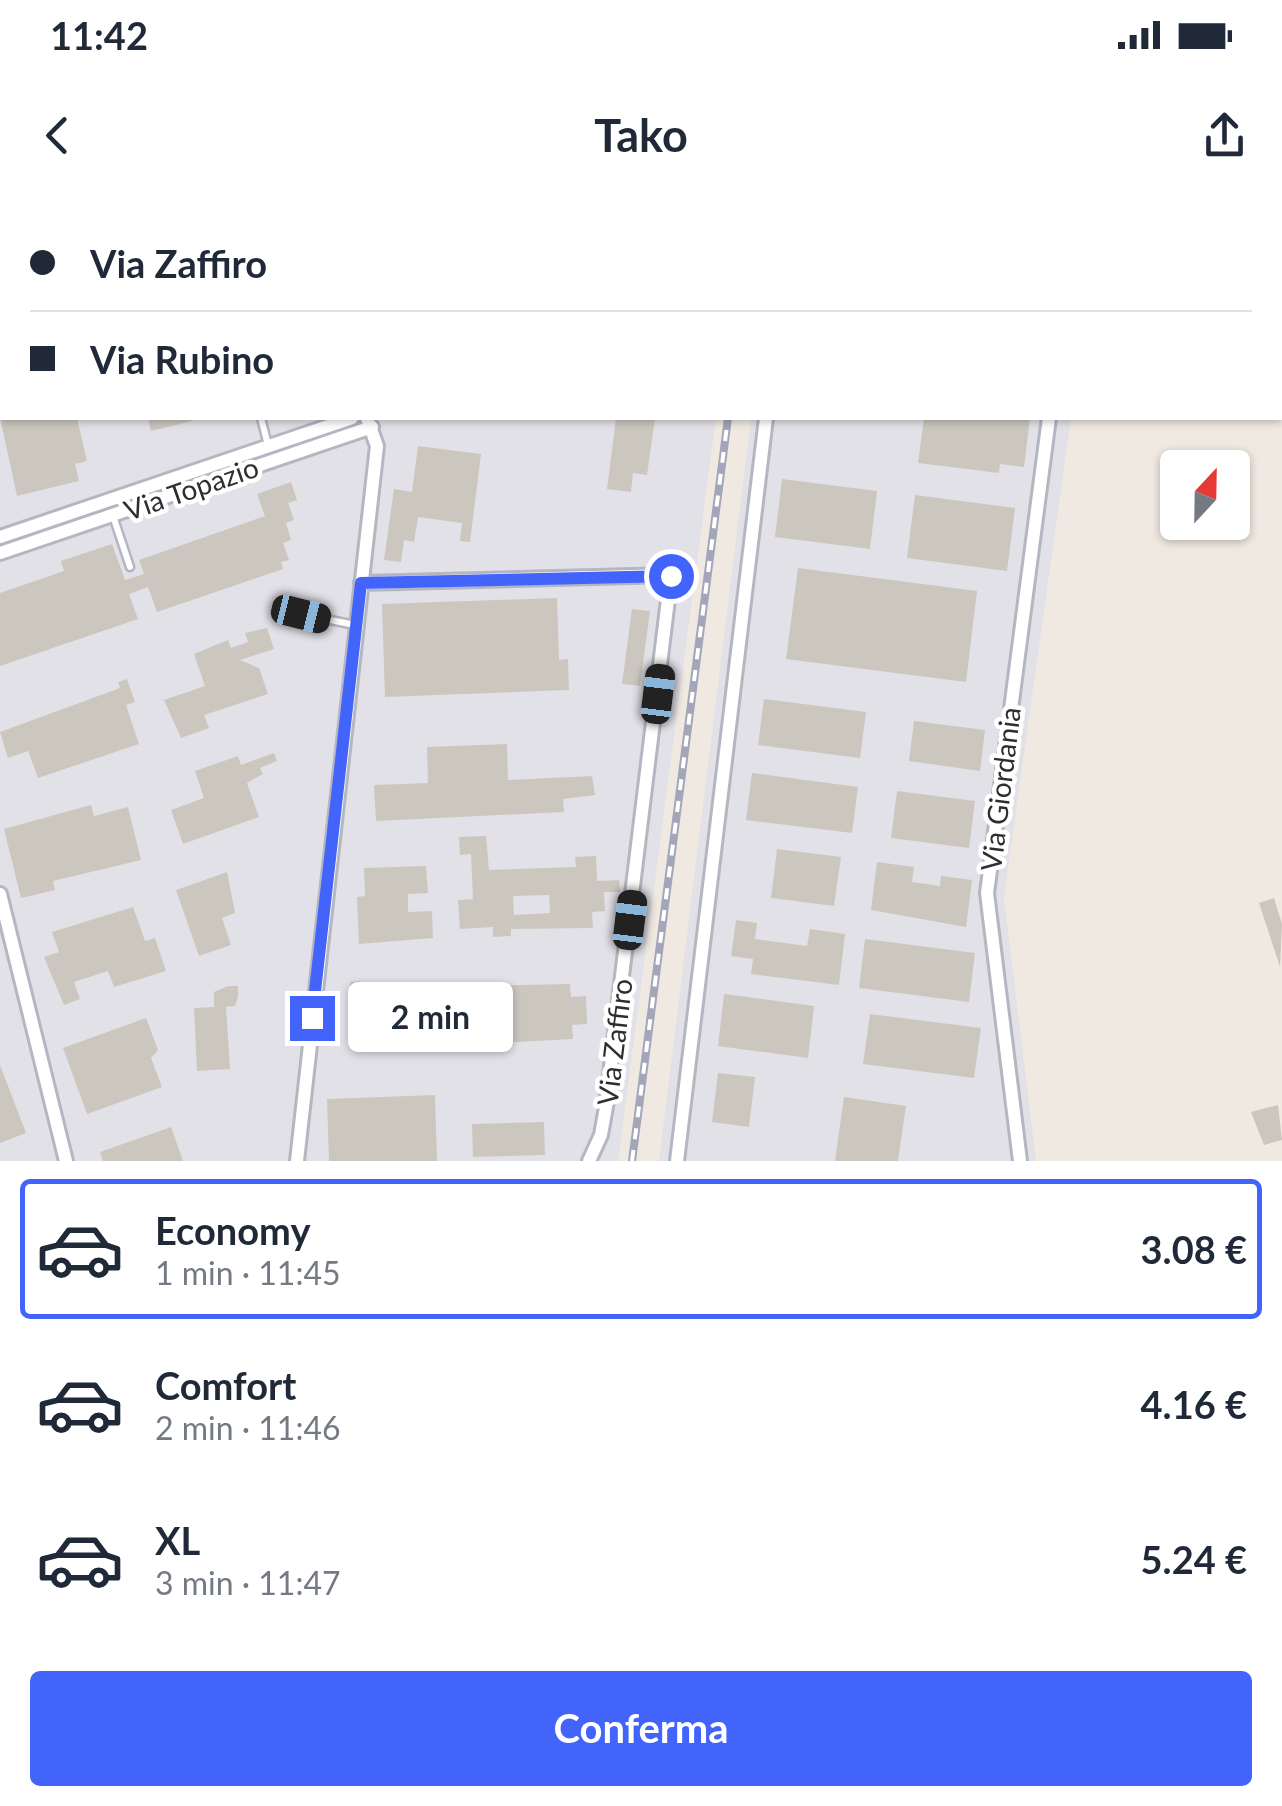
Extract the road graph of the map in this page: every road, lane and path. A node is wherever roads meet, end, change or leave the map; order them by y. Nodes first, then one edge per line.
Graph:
1 (262, 420) edge
2 (346, 420) edge
3 (370, 420) edge
4 (766, 420) edge
5 (1049, 420) edge
6 (268, 446) junction
7 (108, 500) junction
8 (112, 515) junction
9 (0, 536) edge
10 (0, 553) edge
11 (130, 567) dead end
12 (361, 583) junction
13 (301, 614) dead end
14 (355, 626) junction
15 (0, 894) edge
16 (66, 1161) edge
17 (296, 1161) edge
18 (588, 1161) edge
19 (677, 1161) edge
20 (1020, 1161) edge

1 - 6 lane
2 - 6 street, Via Topazio
3 - 8 street, Via Topazio
3 - 12 street
4 - 19 street
5 - 20 street, Via Giordania
6 - 7 street, Via Topazio
7 - 8 lane
7 - 9 street, Via Topazio
8 - 10 street, Via Topazio
8 - 11 lane
12 - 14 street
12 - 18 street, Via Zaffiro
13 - 14 lane
14 - 17 street
15 - 16 street

